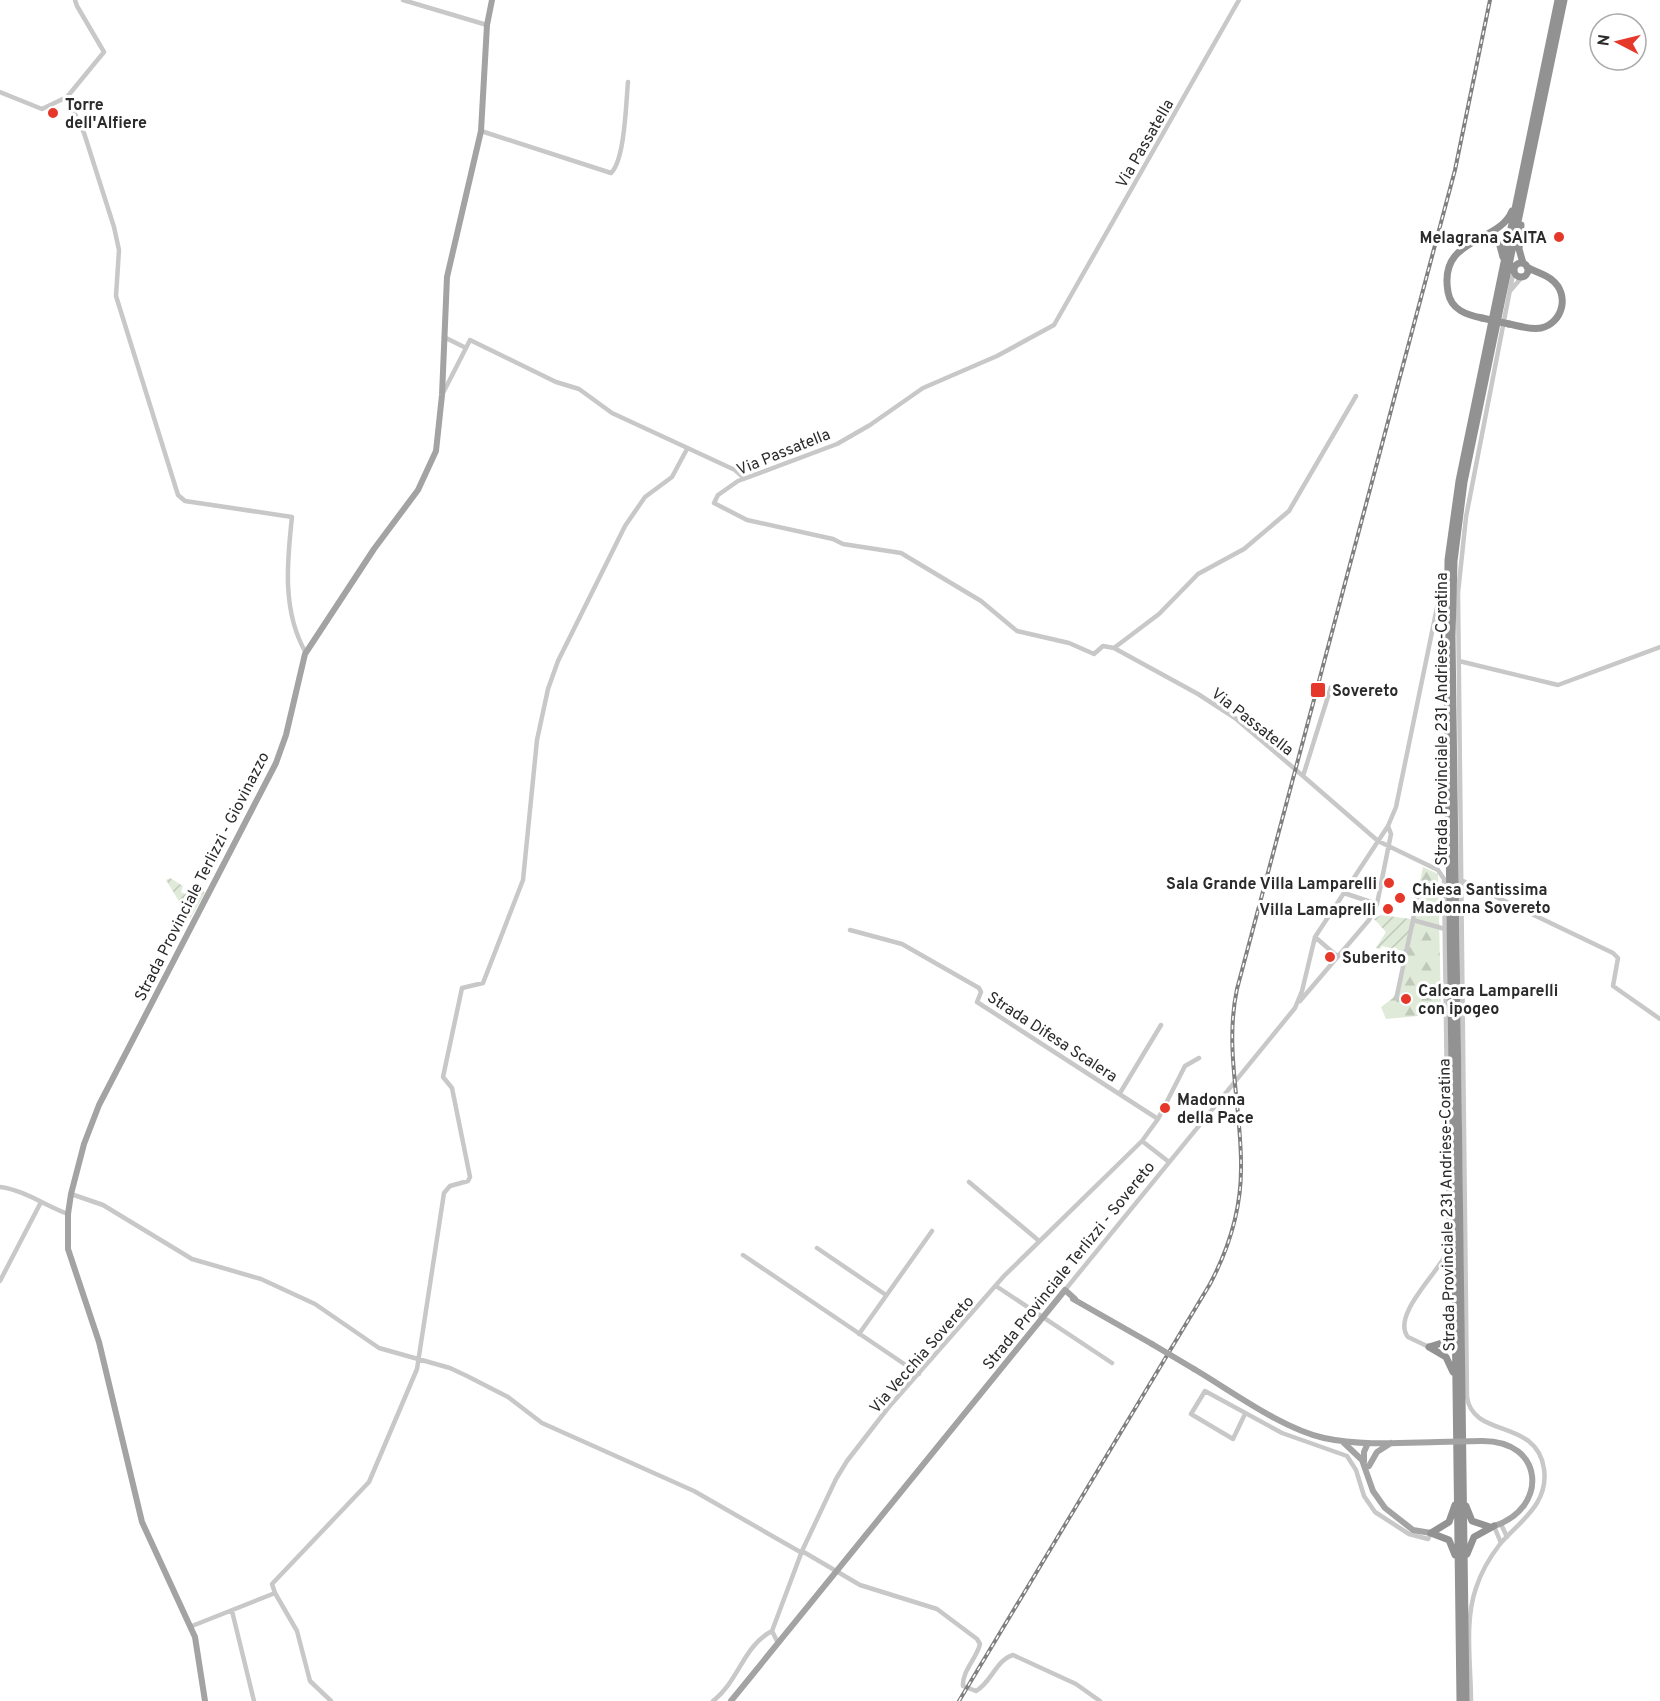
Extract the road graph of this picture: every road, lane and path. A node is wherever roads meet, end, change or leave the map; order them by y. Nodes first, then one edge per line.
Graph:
1 (75, 0) edge
2 (403, 0) edge
3 (492, 0) edge
4 (1239, 0) edge
5 (1558, 0) edge
6 (1564, 0) edge
7 (487, 25) junction
8 (628, 82) dead end
9 (0, 92) edge
10 (67, 97) junction
11 (481, 130) junction
12 (1527, 156) junction
13 (1525, 189) junction
14 (1484, 235) junction
15 (1525, 265) junction
16 (1514, 269) junction
17 (1542, 274) junction
18 (1523, 276) junction
19 (1509, 293) junction
20 (1497, 298) junction
21 (444, 337) junction
22 (466, 348) junction
23 (442, 395) junction
24 (1356, 396) dead end
25 (687, 449) junction
26 (744, 478) junction
27 (1439, 598) dead end
28 (1660, 647) edge
29 (1114, 648) junction
30 (306, 653) junction
31 (1459, 661) junction
32 (1331, 687) dead end
33 (1303, 776) junction
34 (1388, 826) junction
35 (1378, 841) junction
36 (1388, 848) junction
37 (1461, 880) junction
38 (1418, 890) dead end
39 (1480, 890) junction
40 (1462, 892) junction
41 (1344, 893) junction
42 (1377, 904) junction
43 (1413, 920) junction
44 (1445, 929) junction
45 (850, 930) dead end
46 (1315, 937) junction
47 (1337, 956) junction
48 (1398, 1000) dead end
49 (1298, 1004) junction
50 (1660, 1019) edge
51 (1161, 1025) dead end
52 (1198, 1058) dead end
53 (1120, 1093) junction
54 (1158, 1119) junction
55 (1142, 1141) junction
56 (1169, 1162) junction
57 (969, 1182) dead end
58 (0, 1187) edge
59 (71, 1194) junction
60 (40, 1204) junction
61 (68, 1214) junction
62 (932, 1232) dead end
63 (1038, 1240) junction
64 (817, 1248) dead end
65 (742, 1255) dead end
66 (1455, 1273) junction
67 (0, 1281) edge
68 (996, 1286) junction
69 (1063, 1293) junction
70 (886, 1295) junction
71 (1043, 1318) junction
72 (859, 1334) junction
73 (1429, 1347) junction
74 (418, 1358) junction
75 (1112, 1363) dead end
76 (918, 1374) junction
77 (1456, 1407) junction
78 (1244, 1416) dead end
79 (1339, 1440) junction
80 (1368, 1443) junction
81 (1391, 1443) junction
82 (1460, 1455) junction
83 (1367, 1465) junction
84 (1495, 1526) junction
85 (1431, 1533) junction
86 (1507, 1537) junction
87 (1501, 1544) junction
88 (802, 1552) junction
89 (836, 1572) junction
90 (274, 1593) junction
91 (1462, 1610) junction
92 (232, 1611) junction
93 (192, 1626) junction
94 (772, 1631) junction
95 (778, 1642) junction
96 (205, 1701) edge
97 (254, 1701) edge
98 (331, 1701) edge
99 (713, 1701) edge
100 (731, 1701) edge
101 (1100, 1701) edge
102 (1461, 1701) edge
103 (1466, 1701) edge
104 (1471, 1701) edge

1 - 10 street
2 - 7 street
3 - 7 main road, Strada Provinciale Terlizzi - Giovinazzo
4 - 26 street, Via Passatella
5 - 12 highway, Strada Provinciale 231 Andriese-Coratina
6 - 13 highway, Strada Provinciale 231 Andriese-Coratina
7 - 11 main road, Strada Provinciale Terlizzi - Giovinazzo
8 - 11 street
9 - 10 street
10 - 30 street
11 - 21 main road, Strada Provinciale Terlizzi - Giovinazzo
12 - 14 highway
12 - 20 highway, Strada Provinciale 231 Andriese-Coratina
13 - 15 highway
13 - 82 highway, Strada Provinciale 231 Andriese-Coratina
14 - 17 highway, bridge
14 - 20 highway
15 - 16 highway
15 - 17 highway
15 - 18 highway
16 - 18 highway
16 - 19 street
17 - 18 highway
18 - 19 street
19 - 31 street
20 - 66 highway, Strada Provinciale 231 Andriese-Coratina
21 - 22 street
21 - 23 main road, Strada Provinciale Terlizzi - Giovinazzo
22 - 23 street
22 - 25 street
23 - 30 main road, Strada Provinciale Terlizzi - Giovinazzo
24 - 29 street
25 - 26 street
25 - 74 street
26 - 29 street, Via Passatella
27 - 34 street
28 - 31 street
29 - 33 street, Via Passatella
30 - 59 main road, Strada Provinciale Terlizzi - Giovinazzo
31 - 37 street
32 - 33 street
33 - 35 street, Via Passatella
34 - 35 street, Strada Provinciale Terlizzi - Sovereto
34 - 36 street
35 - 36 street, Via Passatella
35 - 41 street, Strada Provinciale Terlizzi - Sovereto
36 - 42 street
36 - 44 street, Via Passatella
37 - 39 street
37 - 40 street
38 - 43 street
39 - 40 street
39 - 50 street
40 - 86 street
41 - 42 street
41 - 46 street, Strada Provinciale Terlizzi - Sovereto
42 - 47 street
43 - 44 street
43 - 48 street
44 - 73 street
45 - 53 street, Strada Difesa Scalera
46 - 47 street
46 - 49 street, Strada Provinciale Terlizzi - Sovereto
47 - 49 street
49 - 56 street, Strada Provinciale Terlizzi - Sovereto
51 - 53 street
52 - 54 street, Via Vecchia Sovereto
53 - 54 street, Strada Difesa Scalera
54 - 55 street, Via Vecchia Sovereto
55 - 56 street
55 - 63 street, Via Vecchia Sovereto
56 - 69 street, Strada Provinciale Terlizzi - Sovereto
57 - 63 street
58 - 60 street
59 - 61 main road, Strada Provinciale Terlizzi - Giovinazzo
59 - 74 street
60 - 61 street
60 - 67 street
61 - 93 main road, Strada Provinciale Terlizzi - Giovinazzo
62 - 70 street
63 - 68 street, Via Vecchia Sovereto
64 - 70 street
65 - 72 street
66 - 73 highway
66 - 77 highway, Strada Provinciale 231 Andriese-Coratina
68 - 71 street
68 - 76 street, Via Vecchia Sovereto
69 - 71 main road, Strada Provinciale Terlizzi - Sovereto
69 - 79 main road, bridge
70 - 72 street
71 - 75 street
71 - 89 main road, Strada Provinciale Terlizzi - Sovereto
72 - 76 street
73 - 77 highway
74 - 88 street
74 - 90 street
76 - 88 street, Via Vecchia Sovereto
77 - 82 highway, Strada Provinciale 231 Andriese-Coratina
78 - 85 street
79 - 80 main road
79 - 83 main road
80 - 81 main road
80 - 83 main road
81 - 83 main road
81 - 84 main road, bridge
82 - 84 highway
82 - 85 highway
82 - 91 highway, Strada Provinciale 231 Andriese-Coratina
83 - 85 main road
84 - 86 street
84 - 87 street
84 - 91 highway
85 - 91 highway
86 - 87 street
87 - 104 street
88 - 89 street
88 - 94 street, Via Vecchia Sovereto
89 - 95 main road, Strada Provinciale Terlizzi - Sovereto
89 - 101 street
90 - 92 street
90 - 98 street
91 - 102 highway, Strada Provinciale 231 Andriese-Coratina
91 - 103 highway, Strada Provinciale 231 Andriese-Coratina
92 - 93 street
92 - 97 street
93 - 96 main road, Strada Provinciale Terlizzi - Giovinazzo
94 - 95 street
94 - 99 street, Via Vecchia Sovereto
95 - 100 main road, Strada Provinciale Terlizzi - Sovereto

